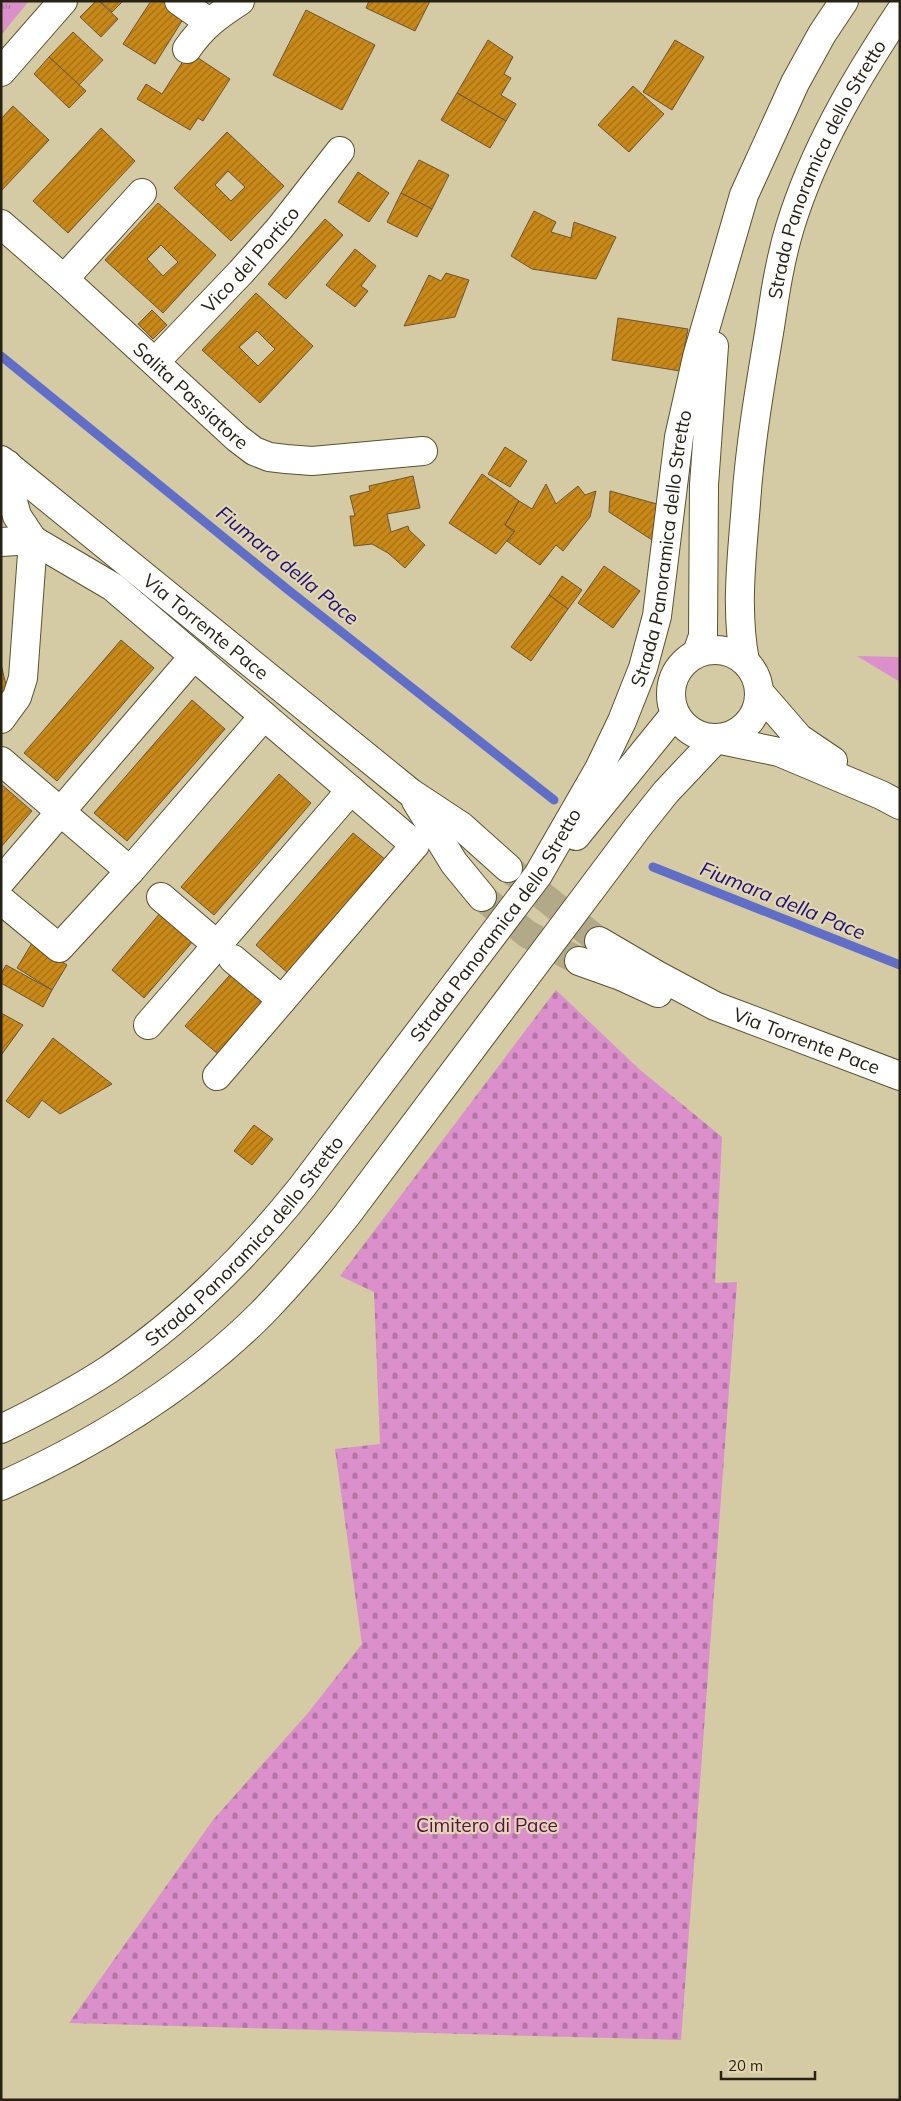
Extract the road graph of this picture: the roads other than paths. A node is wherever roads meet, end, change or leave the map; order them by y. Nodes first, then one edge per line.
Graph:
1 (63, 1) edge
2 (179, 1) edge
3 (240, 1) edge
4 (844, 1) edge
5 (900, 12) edge
6 (209, 22) junction
7 (188, 49) dead end
8 (1, 72) edge
9 (340, 151) dead end
10 (142, 194) dead end
11 (1, 224) edge
12 (724, 260) junction
13 (64, 279) junction
14 (155, 362) junction
15 (423, 451) dead end
16 (4, 462) edge
17 (33, 540) junction
18 (1, 542) edge
19 (697, 653) junction
20 (194, 656) junction
21 (745, 662) junction
22 (760, 693) junction
23 (674, 714) junction
24 (264, 716) junction
25 (1, 719) edge
26 (716, 739) junction
27 (758, 747) junction
28 (1, 761) edge
29 (676, 781) junction
30 (350, 790) junction
31 (411, 793) junction
32 (891, 800) edge
33 (60, 812) junction
34 (508, 868) tunnel mouth
35 (130, 871) junction
36 (538, 875) junction
37 (1, 881) edge
38 (161, 897) dead end
39 (482, 897) tunnel mouth
40 (1, 900) edge
41 (599, 941) tunnel mouth
42 (225, 952) junction
43 (580, 961) tunnel mouth
44 (282, 1000) junction
45 (715, 1006) junction
46 (148, 1025) dead end
47 (217, 1076) dead end
48 (900, 1076) edge
49 (1, 1429) edge
50 (1, 1486) edge

1 - 8 street
2 - 6 street
3 - 6 street
4 - 12 street, Strada Panoramica dello Stretto
5 - 21 street, Strada Panoramica dello Stretto
6 - 7 street
9 - 14 street, Vico del Portico
10 - 13 street
11 - 13 street, Salita Passiatore
12 - 19 street, Strada Panoramica dello Stretto
12 - 36 street, Strada Panoramica dello Stretto
13 - 14 street, Salita Passiatore
14 - 15 street, Salita Passiatore
16 - 17 street
16 - 31 street, Via Torrente Pace
17 - 18 street
17 - 20 street
17 - 25 street
19 - 21 street
19 - 23 street
20 - 24 street
20 - 33 street
21 - 22 street
22 - 26 street
22 - 32 street
23 - 26 street
23 - 36 street
24 - 30 street
24 - 35 street
26 - 27 street
26 - 29 street
27 - 29 street
27 - 32 street
28 - 33 street
29 - 50 street
30 - 42 street
30 - 44 street
31 - 34 street, Via Torrente Pace
31 - 39 street, Via Torrente Pace
33 - 35 street
33 - 37 street
35 - 40 street
36 - 49 street, Strada Panoramica dello Stretto
38 - 42 street
41 - 45 street, Via Torrente Pace
42 - 44 street
42 - 46 street
43 - 45 street, Via Torrente Pace
44 - 47 street
45 - 48 street, Via Torrente Pace

